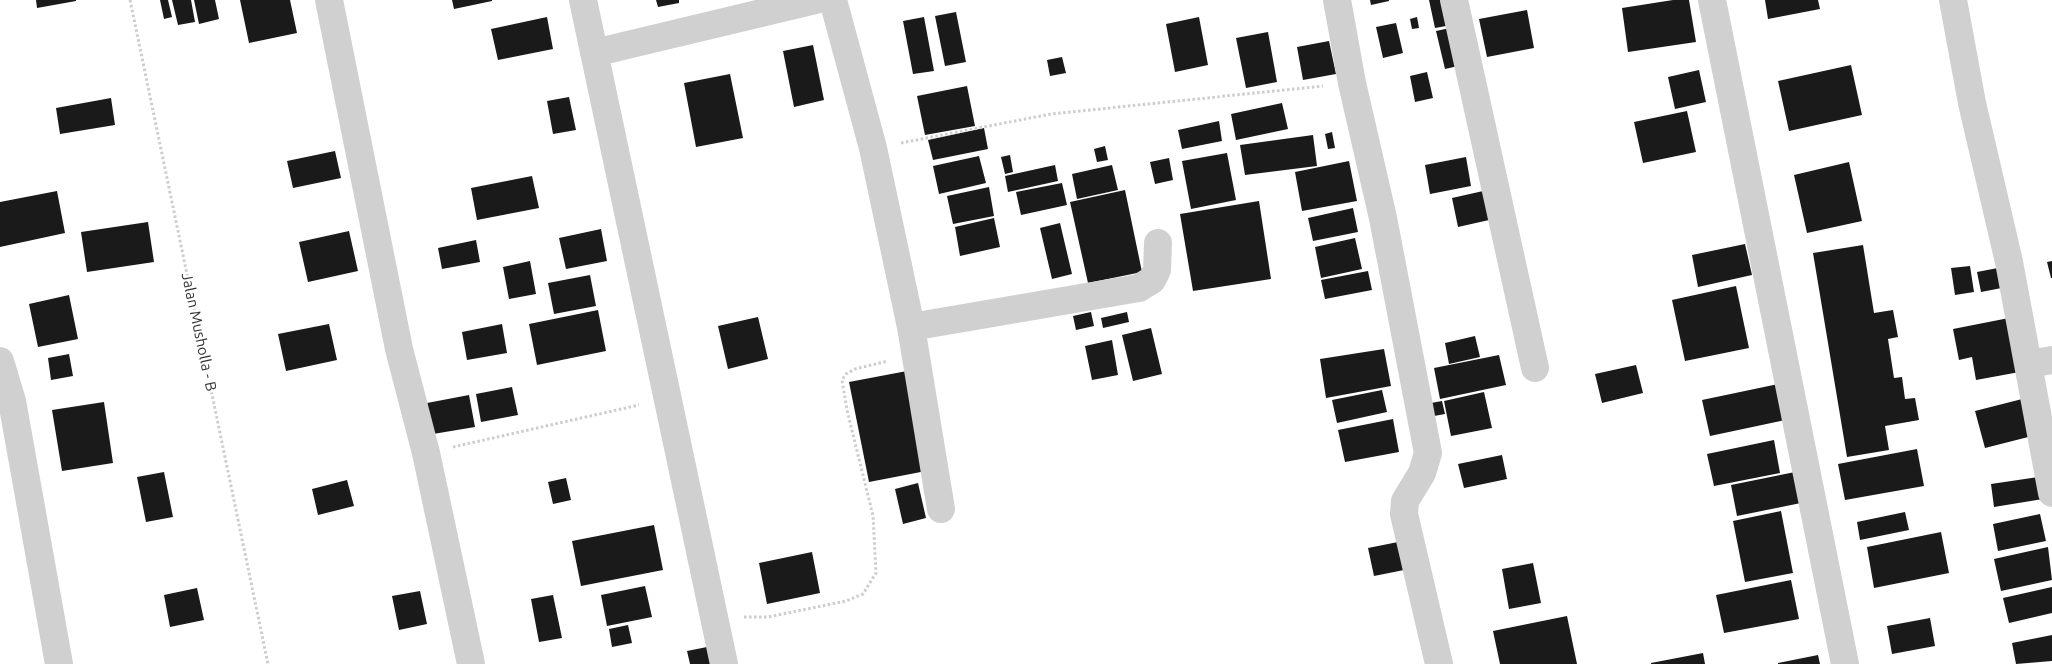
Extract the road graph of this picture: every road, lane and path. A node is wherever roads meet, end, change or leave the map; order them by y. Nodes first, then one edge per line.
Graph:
1 (130, 0) edge
2 (329, 0) edge
3 (583, 0) edge
4 (816, 0) edge
5 (834, 0) edge
6 (1337, 0) edge
7 (1454, 0) edge
8 (1712, 0) edge
9 (1953, 0) edge
10 (594, 53) junction
11 (1352, 83) junction
12 (873, 148) junction
13 (1158, 243) dead end
14 (911, 327) junction
15 (915, 354) junction
16 (0, 361) edge
17 (2040, 362) edge
18 (1534, 368) dead end
19 (668, 398) junction
20 (426, 453) junction
21 (2052, 493) edge
22 (941, 509) dead end
23 (714, 619) junction
24 (59, 664) edge
25 (268, 664) edge
26 (471, 664) edge
27 (724, 664) edge
28 (1439, 664) edge
29 (1845, 664) edge

1 - 25 path, Jalan Musholla - B
2 - 20 street
3 - 10 street
4 - 10 street
5 - 12 street
6 - 11 street
7 - 18 street
8 - 29 street
9 - 17 street
10 - 19 street
11 - 12 path
11 - 28 street
12 - 14 street
13 - 14 street
14 - 15 street
15 - 22 street
15 - 23 path
16 - 24 street
17 - 21 street
19 - 20 path
19 - 23 street
20 - 26 street
23 - 27 street

